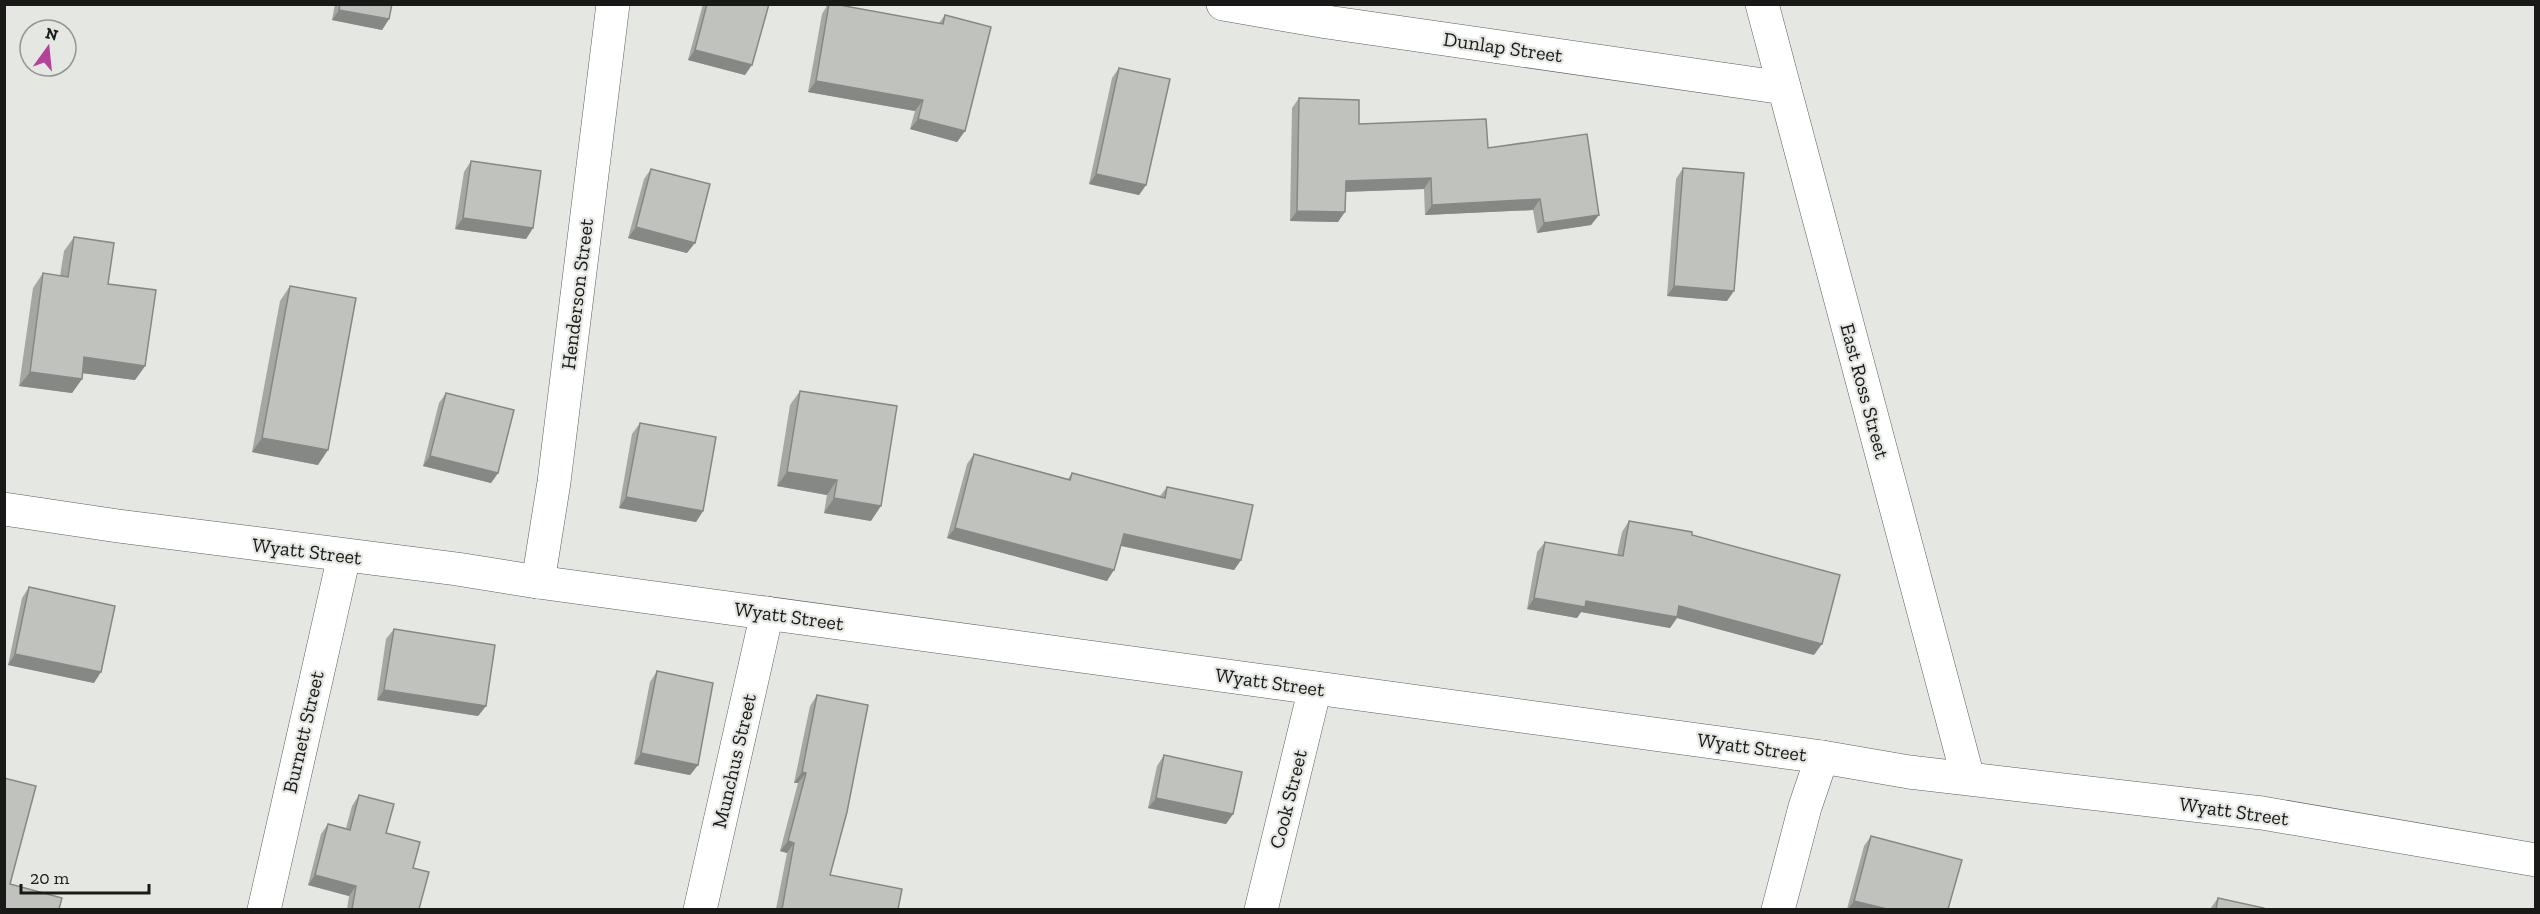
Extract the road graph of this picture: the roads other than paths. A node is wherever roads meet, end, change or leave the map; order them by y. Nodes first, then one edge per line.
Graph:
1 (613, 4) edge
2 (1223, 4) edge
3 (1762, 4) edge
4 (1784, 88) junction
5 (4, 509) edge
6 (344, 556) junction
7 (538, 582) junction
8 (767, 613) junction
9 (1316, 688) junction
10 (1822, 757) junction
11 (1968, 778) junction
12 (2535, 860) edge
13 (264, 909) edge
14 (700, 909) edge
15 (1261, 909) edge
16 (1778, 909) edge

1 - 7 street, Henderson Street
2 - 4 street, Dunlap Street
3 - 4 street, East Ross Street
4 - 11 street, East Ross Street
5 - 6 street, Wyatt Street
6 - 7 street, Wyatt Street
6 - 13 street, Burnett Street
7 - 8 street, Wyatt Street
8 - 9 street, Wyatt Street
8 - 14 street, Munchus Street
9 - 10 street, Wyatt Street
9 - 15 street, Cook Street
10 - 11 street, Wyatt Street
10 - 16 street
11 - 12 street, Wyatt Street

